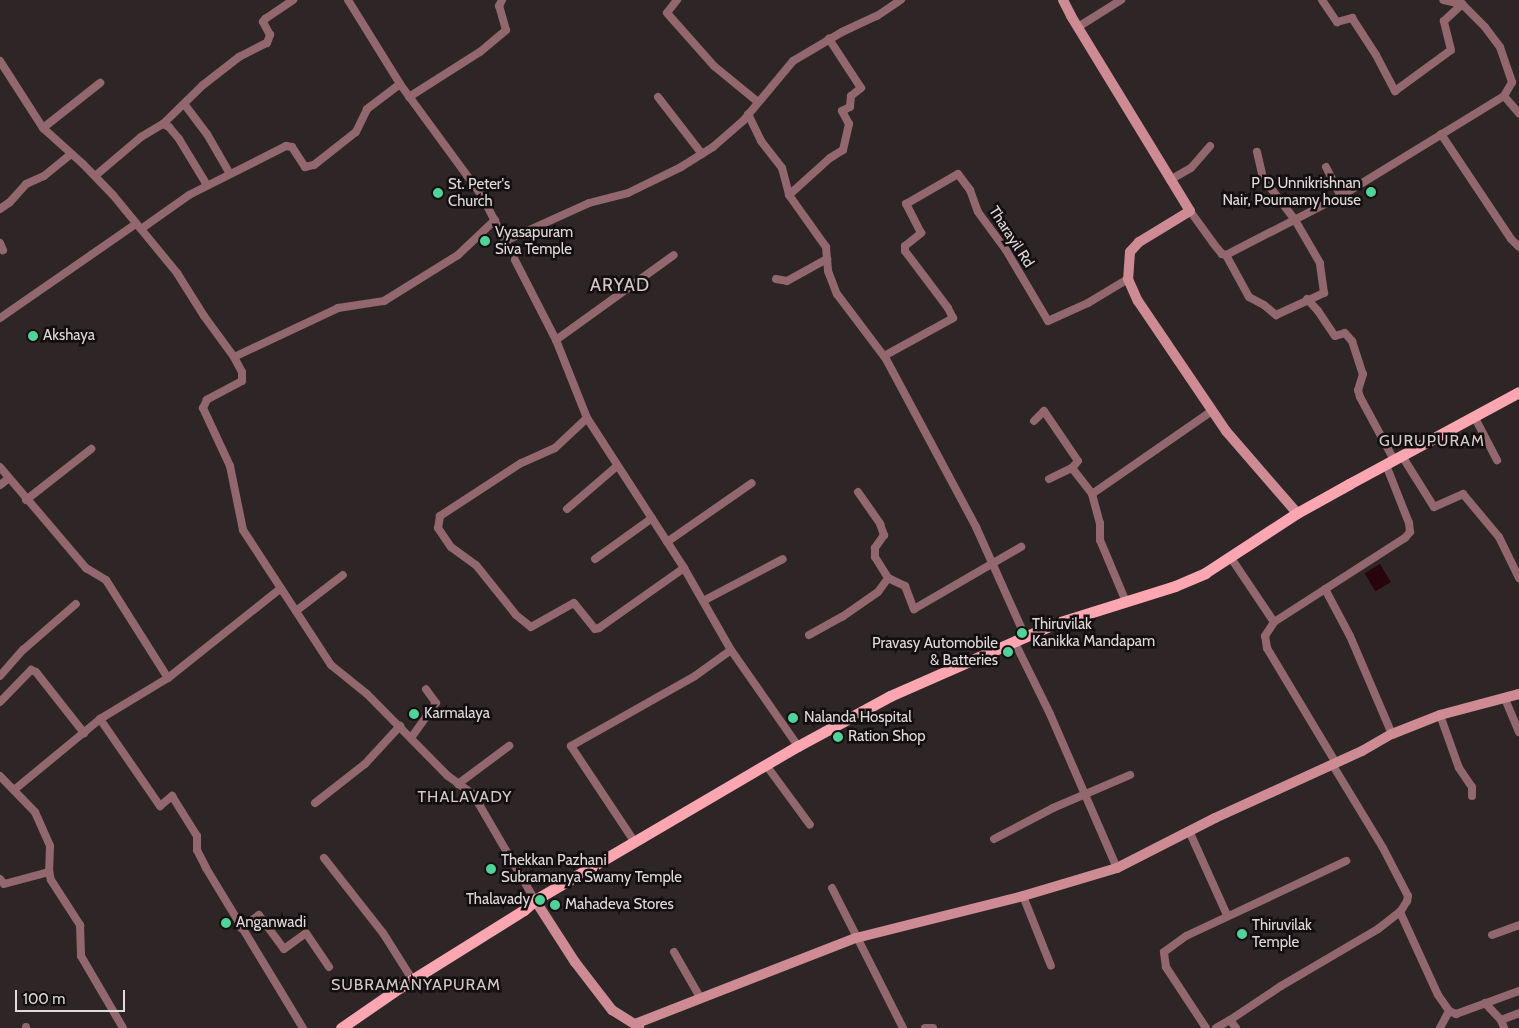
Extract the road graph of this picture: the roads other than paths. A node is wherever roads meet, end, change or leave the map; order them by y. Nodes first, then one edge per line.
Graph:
1 (293, 0) edge
2 (348, 0) edge
3 (502, 0) edge
4 (677, 0) edge
5 (901, 0) edge
6 (1063, 0) edge
7 (1121, 0) edge
8 (1322, 0) edge
9 (1443, 0) edge
10 (1462, 4) junction
11 (1078, 27) junction
12 (829, 39) junction
13 (0, 61) edge
14 (100, 83) dead end
15 (400, 84) junction
16 (1504, 96) junction
17 (409, 97) junction
18 (658, 97) dead end
19 (758, 102) junction
20 (185, 105) junction
21 (1519, 113) edge
22 (748, 114) junction
23 (163, 124) junction
24 (43, 128) junction
25 (1441, 134) junction
26 (1210, 146) dead end
27 (1257, 152) dead end
28 (71, 154) junction
29 (702, 154) junction
30 (1326, 167) dead end
31 (230, 174) junction
32 (95, 176) junction
33 (1170, 180) junction
34 (207, 185) junction
35 (789, 195) junction
36 (1341, 196) junction
37 (0, 209) edge
38 (1190, 211) junction
39 (495, 220) junction
40 (1295, 220) junction
41 (138, 227) junction
42 (505, 241) junction
43 (1519, 248) edge
44 (674, 255) dead end
45 (1226, 255) junction
46 (827, 259) junction
47 (776, 279) dead end
48 (1128, 279) junction
49 (1307, 299) junction
50 (0, 318) edge
51 (556, 340) junction
52 (884, 356) junction
53 (234, 357) junction
54 (1519, 392) edge
55 (1212, 412) junction
56 (1474, 416) junction
57 (587, 418) junction
58 (1034, 421) dead end
59 (90, 449) dead end
60 (1394, 460) junction
61 (1497, 460) dead end
62 (617, 466) junction
63 (0, 467) edge
64 (1072, 468) junction
65 (9, 478) junction
66 (1049, 479) dead end
67 (752, 483) dead end
68 (0, 485) edge
69 (858, 492) dead end
70 (1092, 494) junction
71 (26, 500) junction
72 (567, 509) dead end
73 (1298, 513) junction
74 (652, 518) junction
75 (667, 542) junction
76 (1021, 547) dead end
77 (1231, 558) junction
78 (595, 559) dead end
79 (783, 559) dead end
80 (993, 565) junction
81 (684, 568) junction
82 (343, 575) dead end
83 (888, 578) junction
84 (1519, 578) edge
85 (281, 588) junction
86 (1325, 589) junction
87 (703, 601) junction
88 (1126, 602) junction
89 (76, 604) dead end
90 (296, 611) junction
91 (1274, 622) junction
92 (809, 634) dead end
93 (1025, 636) junction
94 (1014, 641) junction
95 (731, 650) junction
96 (0, 676) edge
97 (168, 678) junction
98 (426, 690) dead end
99 (1519, 694) edge
100 (1505, 699) junction
101 (0, 702) edge
102 (1440, 715) junction
103 (100, 719) junction
104 (400, 726) junction
105 (1519, 732) edge
106 (84, 733) junction
107 (1392, 734) junction
108 (411, 738) junction
109 (509, 746) dead end
110 (798, 746) junction
111 (1334, 764) junction
112 (766, 765) junction
113 (1130, 775) dead end
114 (0, 776) edge
115 (458, 784) junction
116 (14, 790) junction
117 (1084, 796) junction
118 (1472, 796) dead end
119 (315, 803) dead end
120 (810, 826) dead end
121 (1190, 833) junction
122 (994, 839) dead end
123 (634, 841) junction
124 (324, 858) dead end
125 (1346, 861) dead end
126 (1117, 868) junction
127 (49, 872) junction
128 (0, 879) edge
129 (832, 888) dead end
130 (1022, 896) junction
131 (535, 900) junction
132 (1400, 912) junction
133 (1227, 915) junction
134 (1519, 925) edge
135 (241, 928) junction
136 (1492, 935) dead end
137 (856, 938) junction
138 (674, 952) dead end
139 (1051, 966) dead end
140 (329, 967) dead end
141 (412, 979) junction
142 (1519, 991) edge
143 (701, 999) junction
144 (1485, 1003) junction
145 (1449, 1011) junction
146 (1519, 1013) edge
147 (1230, 1020) junction
148 (1501, 1020) junction
149 (634, 1027) edge
150 (123, 1028) edge
151 (303, 1028) edge
152 (341, 1028) edge
153 (903, 1028) edge
154 (925, 1028) edge
155 (933, 1028) edge
156 (1206, 1028) edge
157 (1216, 1028) edge
158 (1236, 1028) edge
159 (1440, 1028) edge
160 (1504, 1028) edge

1 - 20 street
2 - 15 street
3 - 17 street
4 - 19 street
5 - 12 street
6 - 11 main road
7 - 11 street
8 - 10 street
9 - 10 street
10 - 16 street
11 - 33 main road
12 - 19 street
12 - 35 street
13 - 24 street
14 - 24 street
15 - 17 street
15 - 31 street
16 - 21 street
16 - 25 street
17 - 39 street
18 - 29 street
19 - 22 street
20 - 23 street
20 - 31 street
22 - 29 street
22 - 35 street
23 - 32 street
23 - 34 street
24 - 28 street
25 - 36 street
25 - 43 street
26 - 33 street
27 - 40 street
28 - 32 street
28 - 37 street
29 - 42 street
30 - 36 street
31 - 34 street
32 - 41 street
33 - 38 main road
34 - 41 street
35 - 46 street
36 - 40 street
38 - 45 street
38 - 48 main road
39 - 42 street
39 - 53 street
40 - 45 street
40 - 49 street
41 - 50 street
41 - 53 street
42 - 51 street
44 - 51 street
45 - 49 street
46 - 47 street
46 - 52 street
48 - 52 street, Tharayil Rd
48 - 55 main road
49 - 60 street
51 - 57 street
52 - 80 street
53 - 85 street
54 - 56 main road
55 - 70 street
55 - 73 main road
56 - 60 main road
56 - 61 street
57 - 62 street
57 - 81 street
58 - 64 street
59 - 71 street
60 - 73 main road
60 - 84 street
60 - 86 street
62 - 72 street
62 - 74 street
63 - 65 street
64 - 66 street
64 - 70 street
65 - 68 street
65 - 71 street
67 - 75 street
69 - 83 street
70 - 88 street
71 - 97 street
73 - 77 main road
74 - 75 street
74 - 78 street
75 - 81 street
76 - 80 street
77 - 88 main road
77 - 91 street
79 - 87 street
80 - 83 street
80 - 93 street
81 - 87 street
82 - 90 street
83 - 92 street
85 - 90 street
85 - 97 street
86 - 91 street
86 - 107 street
87 - 95 street
88 - 93 main road
89 - 96 street
90 - 104 street
91 - 111 street
93 - 94 main road
94 - 110 main road
94 - 117 street
95 - 110 street
95 - 123 street
97 - 103 street
98 - 108 street
99 - 100 main road
100 - 102 main road
100 - 105 street
101 - 106 street
102 - 107 main road
102 - 118 street
103 - 106 street
103 - 135 street
104 - 108 street
104 - 119 street
106 - 116 street
107 - 111 main road
108 - 115 street
109 - 115 street
110 - 112 main road
111 - 121 main road
111 - 132 street
112 - 120 street
112 - 123 main road
113 - 117 street
114 - 116 street
115 - 131 street
116 - 127 street
117 - 122 street
117 - 126 street
121 - 126 main road
121 - 133 street
123 - 131 main road
124 - 141 street
125 - 133 street
126 - 130 main road
127 - 128 street
127 - 150 street
129 - 137 street
130 - 137 main road
130 - 139 street
131 - 141 main road
131 - 149 main road
132 - 145 street
132 - 147 street
133 - 156 street
134 - 136 street
135 - 140 street
135 - 151 street
137 - 143 main road
137 - 153 street
138 - 143 street
141 - 152 main road
142 - 144 street
143 - 149 main road
144 - 145 street
144 - 148 street
145 - 159 street
146 - 148 street
147 - 157 street
147 - 158 street
148 - 160 street
154 - 155 street

